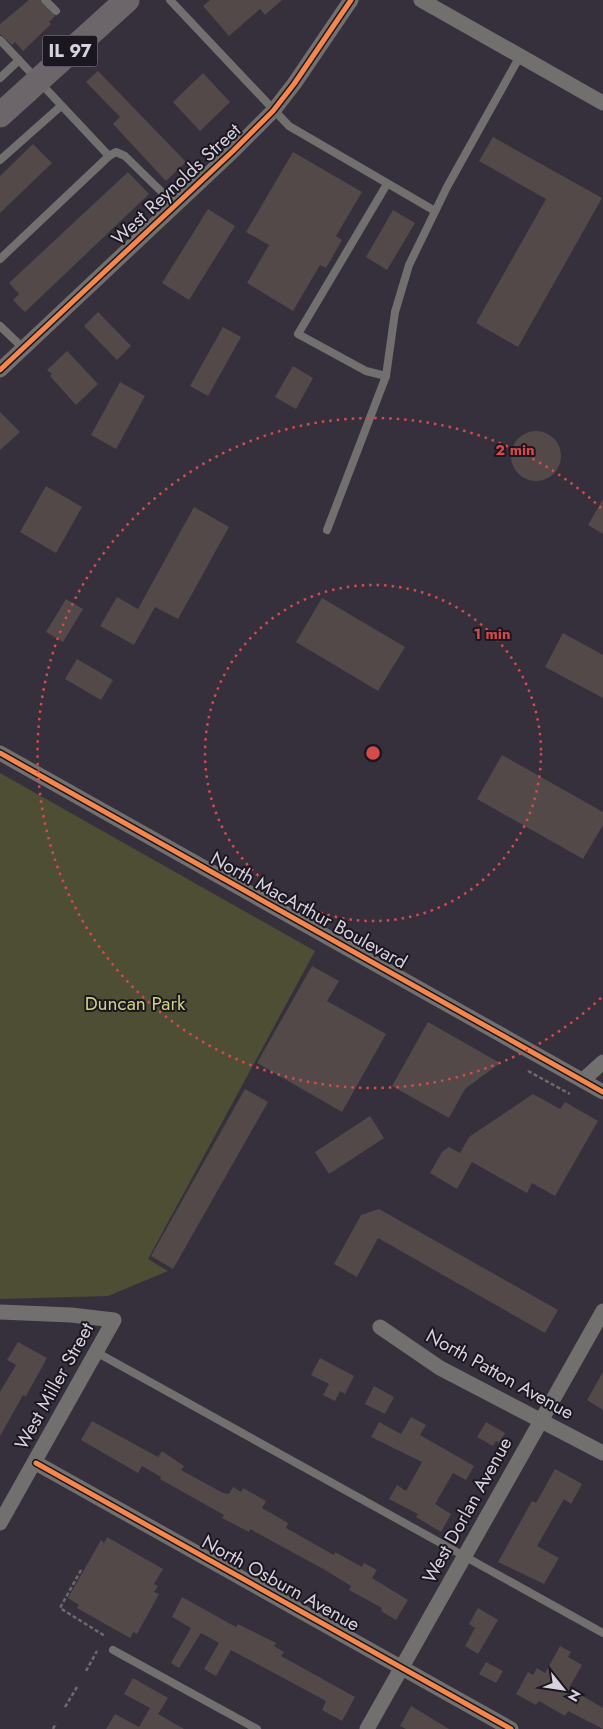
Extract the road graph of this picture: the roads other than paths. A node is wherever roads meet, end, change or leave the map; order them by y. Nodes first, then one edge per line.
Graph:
1 (45, 0) edge
2 (128, 0) edge
3 (170, 0) edge
4 (350, 0) edge
5 (421, 0) edge
6 (56, 11) dead end
7 (0, 40) edge
8 (520, 56) junction
9 (19, 60) junction
10 (0, 78) edge
11 (38, 81) junction
12 (603, 103) edge
13 (61, 106) junction
14 (273, 111) junction
15 (0, 115) edge
16 (109, 156) junction
17 (0, 160) edge
18 (387, 184) junction
19 (175, 205) junction
20 (435, 211) junction
21 (0, 259) edge
22 (0, 326) edge
23 (23, 348) junction
24 (0, 370) edge
25 (386, 376) junction
26 (327, 530) dead end
27 (0, 753) edge
28 (603, 1062) edge
29 (583, 1080) junction
30 (603, 1092) edge
31 (603, 1311) edge
32 (0, 1312) edge
33 (380, 1327) dead end
34 (96, 1352) junction
35 (540, 1421) junction
36 (603, 1453) edge
37 (36, 1463) junction
38 (0, 1523) edge
39 (465, 1555) junction
40 (603, 1633) edge
41 (113, 1650) dead end
42 (402, 1668) junction
43 (257, 1729) edge
44 (367, 1729) edge
45 (511, 1729) edge

1 - 6 lane
2 - 11 main road, IL 97
3 - 14 lane
4 - 14 street, West Reynolds Street
5 - 8 street
7 - 9 lane
8 - 12 street
8 - 20 lane
9 - 10 lane
9 - 11 lane
11 - 13 lane
11 - 15 main road, IL 97
13 - 16 lane
13 - 17 lane
14 - 18 lane
14 - 19 street, West Reynolds Street
16 - 19 lane
16 - 21 lane
18 - 20 lane
18 - 25 lane
19 - 23 street, West Reynolds Street
20 - 25 lane
22 - 23 lane
23 - 24 street, West Reynolds Street
25 - 26 lane
27 - 29 street, North MacArthur Boulevard
28 - 29 street
29 - 30 street, North MacArthur Boulevard
31 - 35 street, West Dorlan Avenue
32 - 34 street, West Miller Street
33 - 35 street, North Patton Avenue
34 - 37 street, West Miller Street
34 - 39 lane
35 - 36 street, North Patton Avenue
35 - 39 street, West Dorlan Avenue
37 - 38 street, West Miller Street
37 - 42 street, North Osburn Avenue
39 - 40 lane
39 - 42 street, West Dorlan Avenue
41 - 43 lane
42 - 44 street, West Dorlan Avenue
42 - 45 street, North Osburn Avenue

